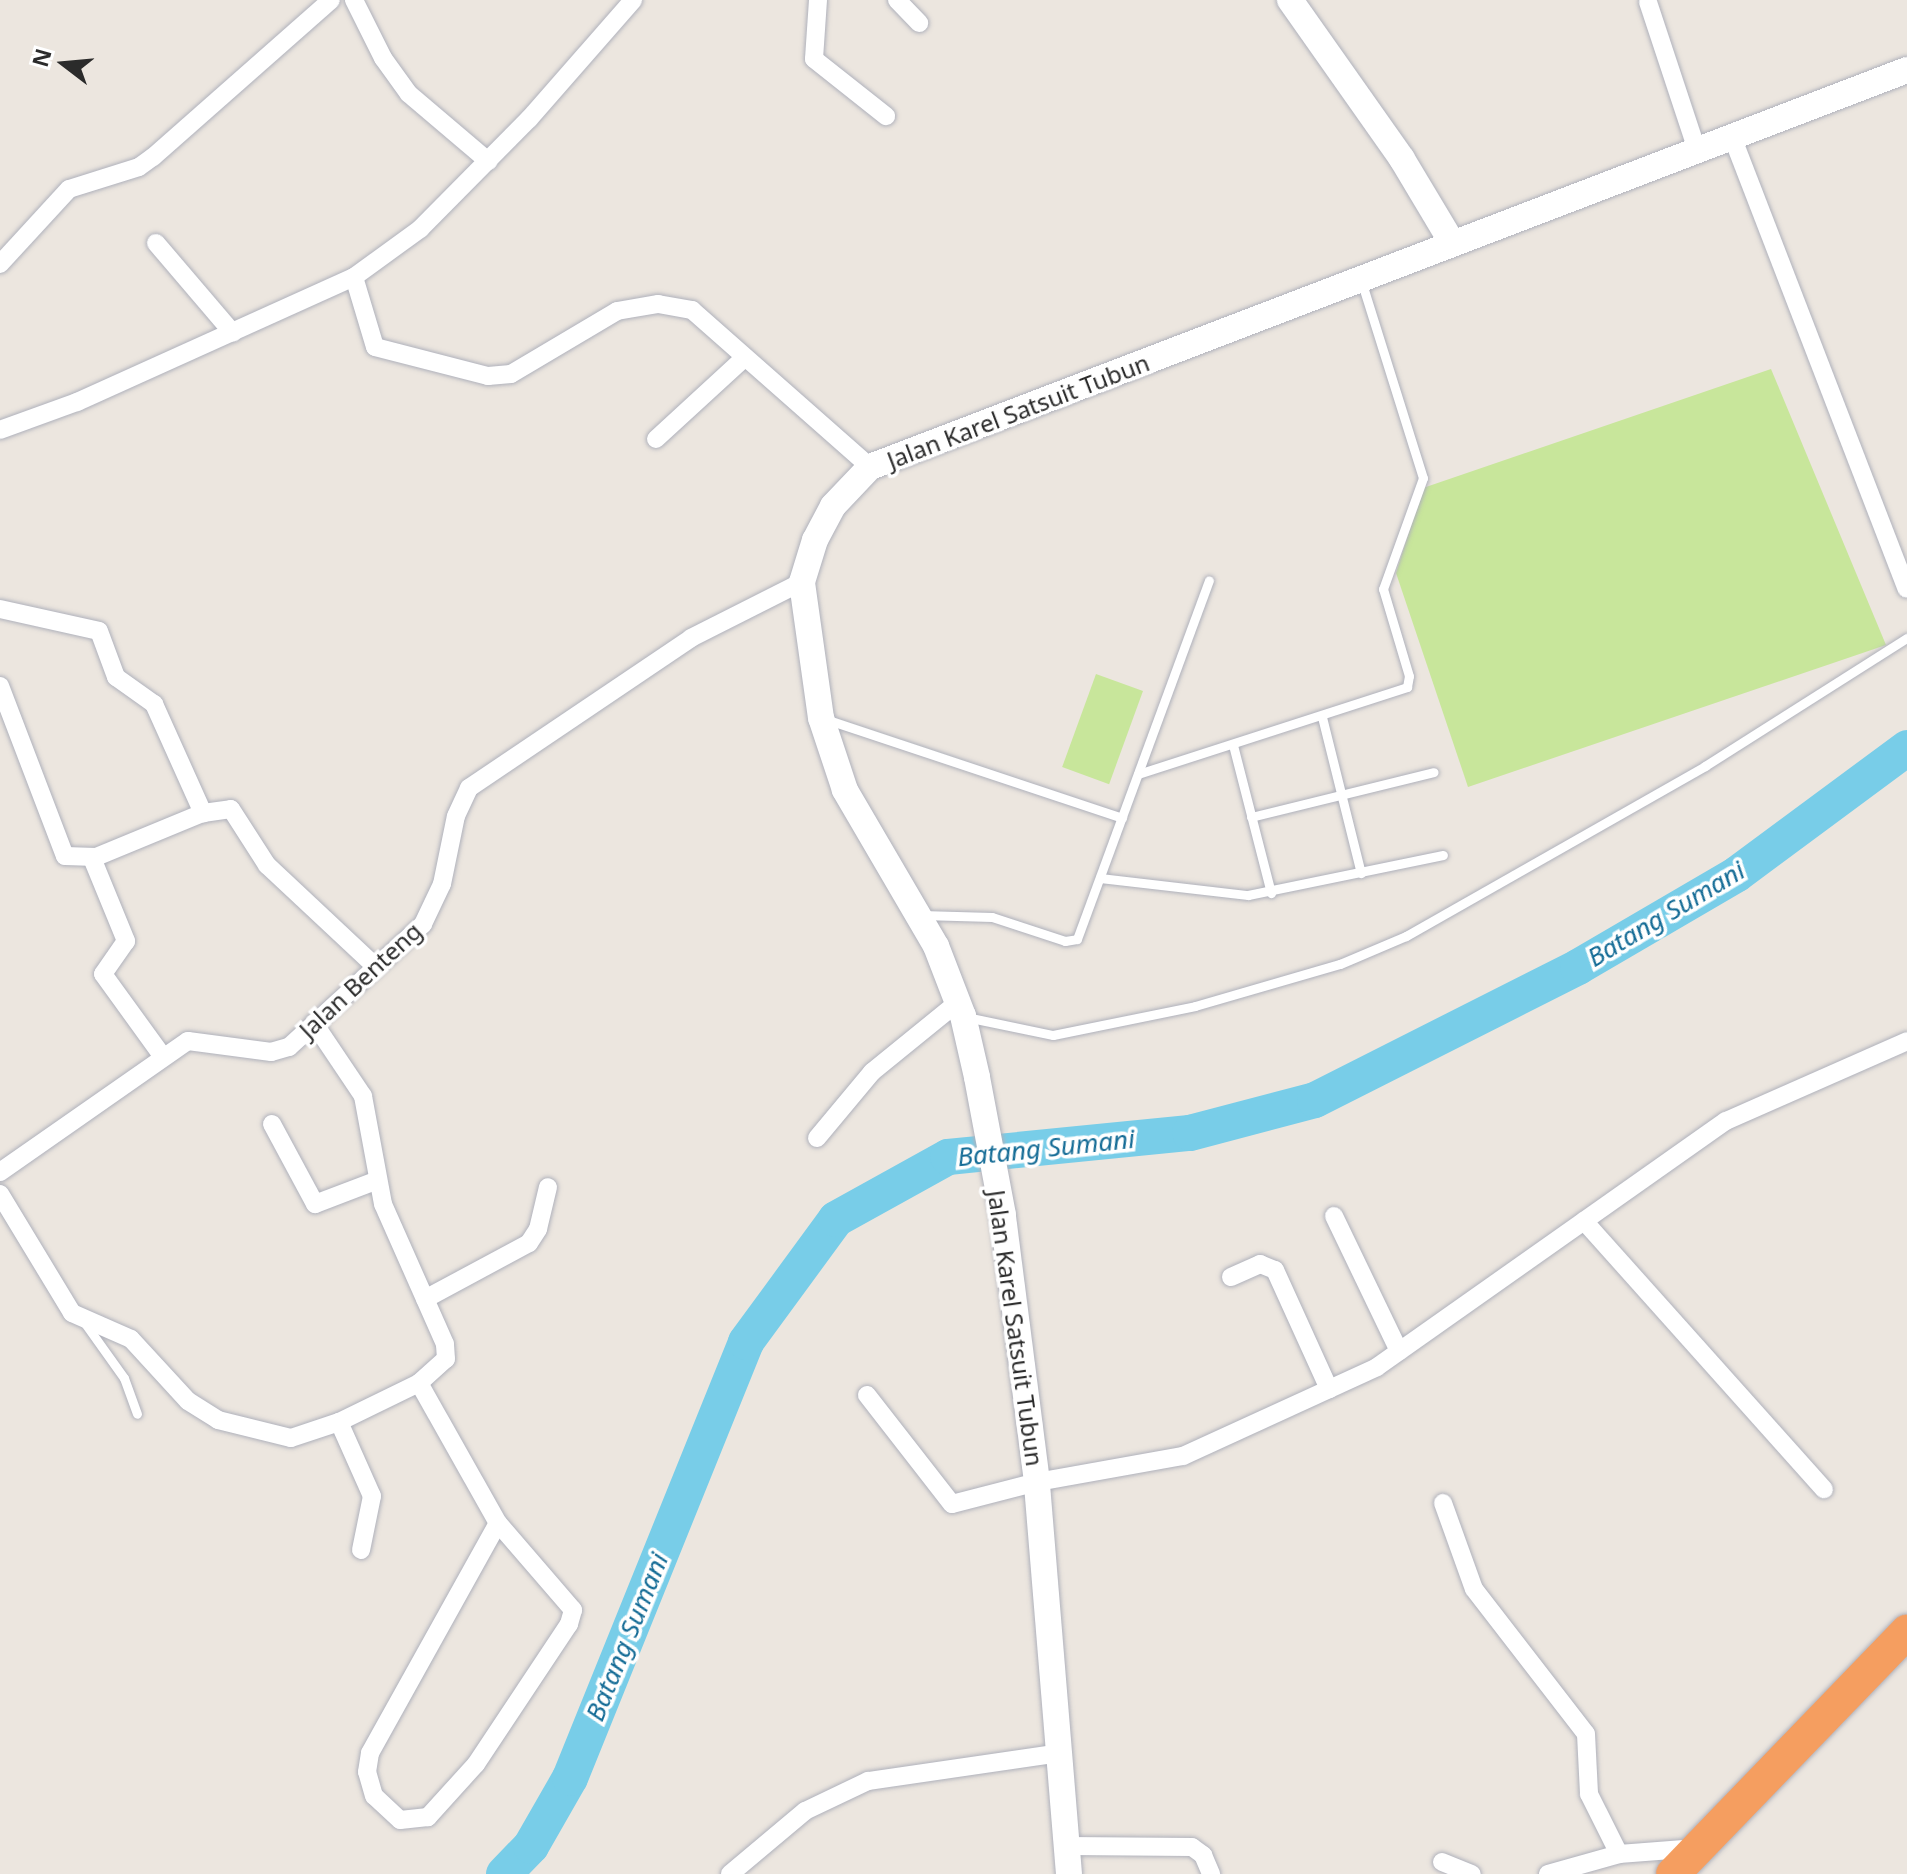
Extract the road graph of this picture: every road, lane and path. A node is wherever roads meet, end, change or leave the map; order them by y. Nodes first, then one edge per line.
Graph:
1 (331, 0) edge
2 (354, 0) edge
3 (633, 0) edge
4 (818, 0) edge
5 (897, 0) edge
6 (1290, 0) edge
7 (1648, 2) dead end
8 (919, 23) dead end
9 (1907, 70) edge
10 (886, 116) dead end
11 (1733, 139) junction
12 (1698, 153) junction
13 (488, 161) junction
14 (1451, 241) junction
15 (156, 243) dead end
16 (0, 264) edge
17 (354, 277) junction
18 (1361, 280) junction
19 (233, 333) junction
20 (744, 358) junction
21 (0, 430) edge
22 (656, 439) dead end
23 (870, 467) junction
24 (1209, 581) dead end
25 (802, 582) junction
26 (1907, 589) edge
27 (0, 609) edge
28 (1907, 638) edge
29 (0, 686) edge
30 (1322, 717) junction
31 (821, 718) junction
32 (1233, 745) junction
33 (1434, 772) dead end
34 (1138, 774) junction
35 (1341, 795) junction
36 (203, 813) junction
37 (1251, 817) junction
38 (1122, 818) junction
39 (1443, 855) dead end
40 (92, 858) junction
41 (1361, 873) junction
42 (1100, 878) junction
43 (1271, 893) junction
44 (914, 915) junction
45 (376, 967) junction
46 (960, 1009) junction
47 (314, 1023) junction
48 (1907, 1041) edge
49 (163, 1057) junction
50 (272, 1124) dead end
51 (817, 1138) dead end
52 (0, 1172) edge
53 (378, 1180) junction
54 (548, 1187) dead end
55 (0, 1194) edge
56 (1334, 1216) dead end
57 (1584, 1221) junction
58 (1231, 1277) dead end
59 (425, 1299) junction
60 (82, 1319) junction
61 (1399, 1351) junction
62 (419, 1383) junction
63 (1329, 1389) junction
64 (867, 1395) dead end
65 (137, 1414) dead end
66 (339, 1422) junction
67 (1037, 1482) junction
68 (1824, 1489) dead end
69 (1443, 1503) dead end
70 (498, 1523) junction
71 (361, 1550) dead end
72 (1907, 1632) edge
73 (1061, 1753) junction
74 (1068, 1846) junction
75 (1697, 1848) junction
76 (1619, 1854) junction
77 (1442, 1862) dead end
78 (730, 1874) edge
79 (1069, 1874) edge
80 (1211, 1874) edge
81 (1472, 1874) edge
82 (1548, 1874) edge
83 (1673, 1874) edge

1 - 16 street
2 - 13 street
3 - 13 street
4 - 10 street
5 - 8 street
6 - 14 street
7 - 12 street
9 - 11 street, Jalan Karel Satsuit Tubun
11 - 12 street, Jalan Karel Satsuit Tubun
11 - 26 street
12 - 14 street, Jalan Karel Satsuit Tubun
13 - 17 street
14 - 18 street, Jalan Karel Satsuit Tubun
15 - 19 street
17 - 19 street
17 - 20 street
18 - 23 street, Jalan Karel Satsuit Tubun
18 - 30 lane
19 - 21 street
20 - 22 street
20 - 23 street
23 - 25 street, Jalan Karel Satsuit Tubun
24 - 34 lane
25 - 31 street, Jalan Karel Satsuit Tubun
25 - 45 street, Jalan Benteng
27 - 36 street
28 - 46 lane
29 - 40 street
30 - 32 lane
30 - 35 lane
31 - 38 lane
31 - 44 street, Jalan Karel Satsuit Tubun
32 - 34 lane
32 - 37 lane
33 - 35 lane
34 - 38 lane
35 - 37 lane
35 - 41 lane
36 - 40 street
36 - 45 street
37 - 43 lane
38 - 42 lane
39 - 41 lane
40 - 49 street
41 - 43 lane
42 - 43 lane
42 - 44 lane
44 - 46 street, Jalan Karel Satsuit Tubun
45 - 47 street, Jalan Benteng
46 - 51 street
46 - 67 street, Jalan Karel Satsuit Tubun
47 - 49 street, Jalan Benteng
47 - 53 street
48 - 57 street
49 - 52 street, Jalan Benteng
50 - 53 street
53 - 59 street
54 - 59 street
55 - 60 street
56 - 61 street
57 - 61 street
57 - 68 street
58 - 63 street
59 - 62 street
60 - 65 lane
60 - 66 street
61 - 63 street
62 - 66 street
62 - 70 street
63 - 67 street
64 - 67 street
66 - 71 street
67 - 73 street, Jalan Karel Satsuit Tubun
69 - 76 street
70 - 70 street
72 - 75 highway
73 - 74 street, Jalan Karel Satsuit Tubun
73 - 78 street
74 - 79 street, Jalan Karel Satsuit Tubun
74 - 80 street
75 - 76 street
75 - 83 highway
76 - 82 street
77 - 81 street

